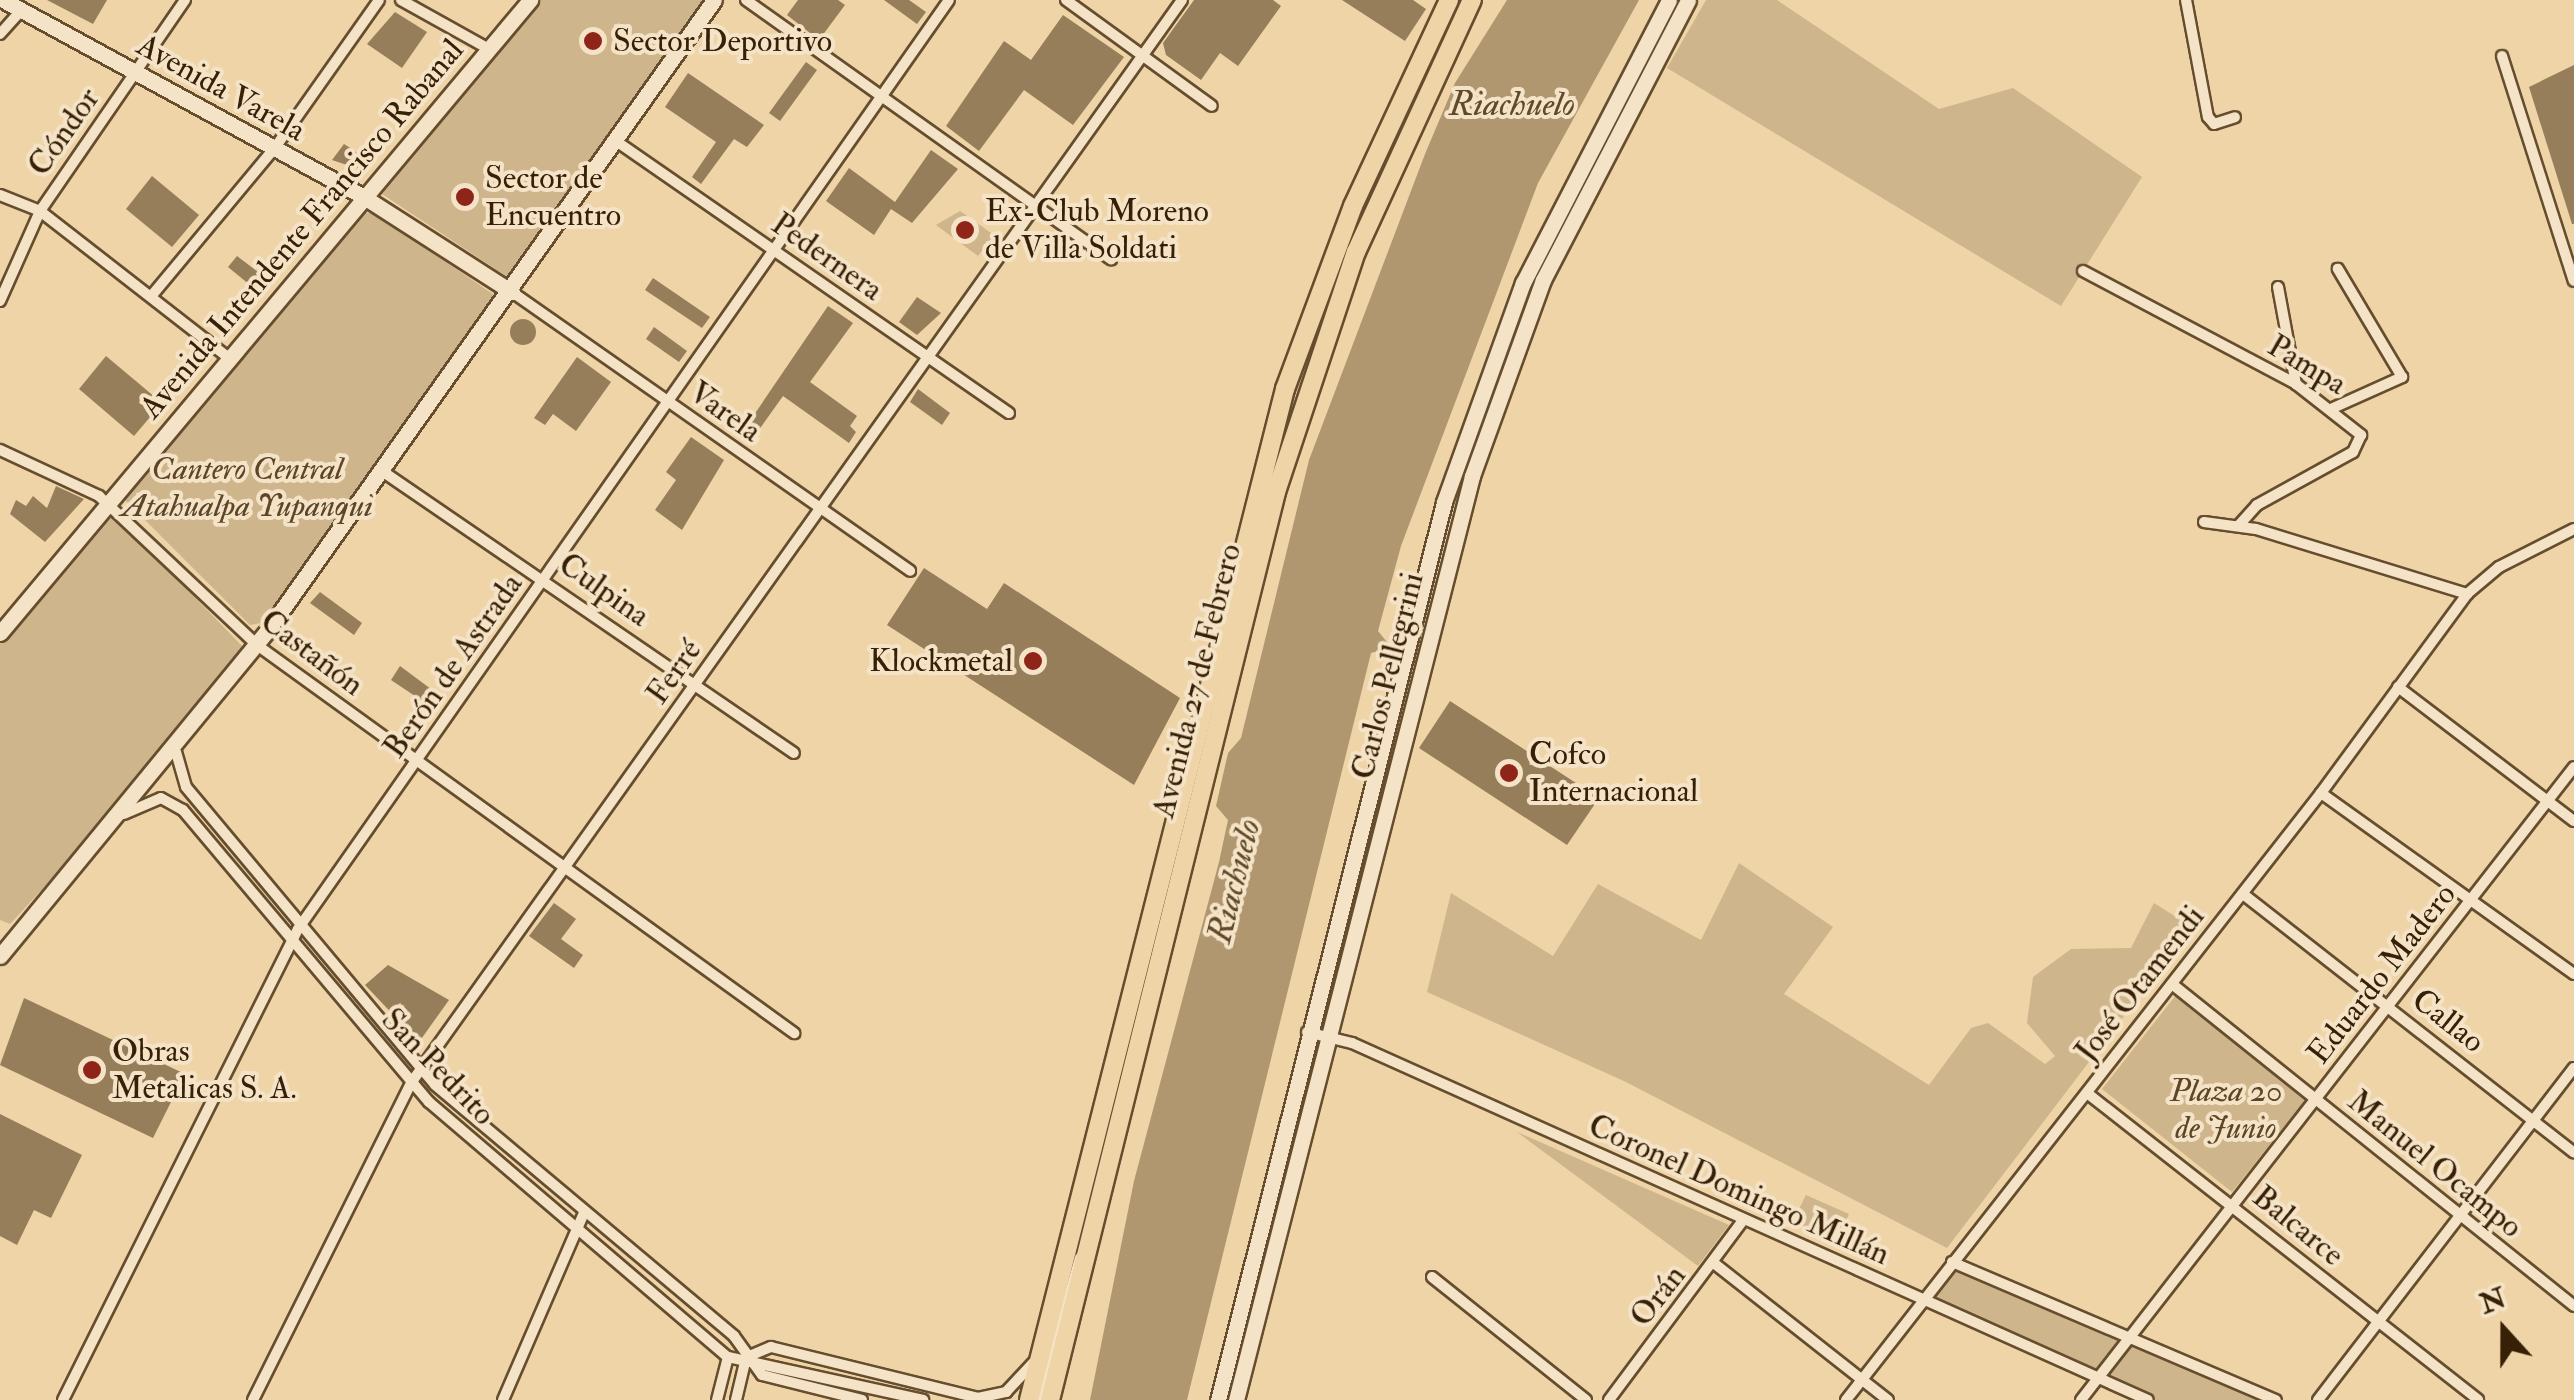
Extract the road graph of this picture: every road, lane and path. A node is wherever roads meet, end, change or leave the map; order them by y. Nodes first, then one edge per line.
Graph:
1 (3, 0) edge
2 (186, 0) edge
3 (379, 0) edge
4 (401, 0) edge
5 (530, 0) edge
6 (714, 0) edge
7 (746, 0) edge
8 (948, 0) edge
9 (1066, 0) edge
10 (1182, 0) edge
11 (1472, 0) edge
12 (1668, 0) edge
13 (1688, 0) edge
14 (2186, 0) edge
15 (1446, 7) edge
16 (21, 11) junction
17 (1459, 24) junction
18 (0, 34) edge
19 (490, 49) junction
20 (1143, 55) junction
21 (2502, 56) dead end
22 (135, 72) junction
23 (880, 97) junction
24 (1212, 106) dead end
25 (2235, 116) dead end
26 (616, 141) junction
27 (274, 149) junction
28 (0, 195) edge
29 (364, 198) junction
30 (1037, 204) junction
31 (1353, 206) junction
32 (40, 211) junction
33 (1373, 214) junction
34 (772, 250) junction
35 (1111, 259) dead end
36 (2338, 269) dead end
37 (2083, 271) dead end
38 (2574, 282) edge
39 (2278, 287) dead end
40 (512, 292) junction
41 (153, 294) junction
42 (0, 301) edge
43 (229, 358) junction
44 (927, 358) junction
45 (2296, 384) junction
46 (666, 401) junction
47 (2333, 408) junction
48 (1009, 414) dead end
49 (0, 450) edge
50 (382, 471) junction
51 (108, 502) junction
52 (821, 510) junction
53 (2204, 522) dead end
54 (2238, 526) junction
55 (2574, 529) edge
56 (910, 572) dead end
57 (544, 580) junction
58 (2466, 594) junction
59 (0, 633) edge
60 (257, 644) junction
61 (695, 684) junction
62 (2398, 687) junction
63 (1205, 690) junction
64 (1224, 696) junction
65 (176, 752) junction
66 (794, 753) dead end
67 (416, 763) junction
68 (2574, 767) edge
69 (2321, 793) junction
70 (2548, 801) junction
71 (124, 814) junction
72 (2574, 821) edge
73 (568, 870) junction
74 (2243, 894) junction
75 (2472, 902) junction
76 (298, 929) junction
77 (7, 939) edge
78 (290, 943) junction
79 (0, 956) edge
80 (2574, 974) edge
81 (2172, 984) junction
82 (2391, 1007) junction
83 (794, 1032) dead end
84 (1308, 1032) junction
85 (1326, 1037) junction
86 (2574, 1068) edge
87 (421, 1070) junction
88 (411, 1083) junction
89 (2088, 1092) junction
90 (2314, 1099) junction
91 (2534, 1120) junction
92 (2574, 1152) edge
93 (2234, 1207) junction
94 (584, 1213) junction
95 (2459, 1216) junction
96 (1743, 1220) junction
97 (572, 1227) junction
98 (1086, 1251) junction
99 (1952, 1262) junction
100 (1714, 1264) junction
101 (1432, 1277) dead end
102 (1923, 1301) junction
103 (2574, 1306) edge
104 (2378, 1322) junction
105 (2128, 1338) junction
106 (1039, 1355) junction
107 (728, 1357) junction
108 (746, 1358) junction
109 (2098, 1378) junction
110 (1862, 1379) junction
111 (64, 1400) edge
112 (254, 1400) edge
113 (502, 1400) edge
114 (717, 1400) edge
115 (736, 1400) edge
116 (862, 1400) edge
117 (923, 1400) edge
118 (1029, 1400) edge
119 (1039, 1400) edge
120 (1050, 1400) edge
121 (1218, 1400) edge
122 (1236, 1400) edge
123 (1586, 1400) edge
124 (1608, 1400) edge
125 (1846, 1400) edge
126 (1888, 1400) edge
127 (2082, 1400) edge
128 (2148, 1400) edge
129 (2276, 1400) edge
130 (2318, 1400) edge
131 (2478, 1400) edge

1 - 16 main road, Avenida Varela
2 - 22 street, Cóndor
3 - 27 street
4 - 19 street
5 - 19 main road, Avenida Intendente Francisco Rabanal
6 - 26 main road
7 - 23 street
8 - 23 street, Berón de Astrada
9 - 20 street
10 - 20 street, Ferré
11 - 17 main road
12 - 84 main road, Carlos Pellegrini
13 - 85 main road, Carlos Pellegrini
14 - 25 street
15 - 17 main road
15 - 31 main road, Avenida 27 de Febrero
16 - 18 street
16 - 22 main road, Avenida Varela
17 - 33 main road
19 - 29 main road, Avenida Intendente Francisco Rabanal
20 - 24 street
20 - 30 street, Ferré
21 - 38 street
22 - 27 main road, Avenida Varela
22 - 32 street, Cóndor
23 - 30 street
23 - 34 street, Berón de Astrada
26 - 34 street, Pedernera
26 - 40 main road
27 - 29 main road, Avenida Varela
27 - 41 street
28 - 32 street
29 - 40 main road, Avenida Varela
29 - 43 main road, Avenida Intendente Francisco Rabanal
30 - 35 street
30 - 44 street, Ferré
31 - 33 main road
31 - 63 main road, Avenida 27 de Febrero
32 - 41 street
32 - 42 street, Cóndor
33 - 64 main road, Avenida 27 de Febrero
34 - 44 street, Pedernera
34 - 46 street, Berón de Astrada
36 - 47 street
37 - 45 street, Pampa
39 - 45 street
40 - 46 street, Varela
40 - 50 main road
41 - 43 street
43 - 51 main road, Avenida Intendente Francisco Rabanal
44 - 48 street, Pedernera
44 - 52 street, Ferré
45 - 47 street, Pampa
46 - 52 street, Varela
46 - 57 street, Berón de Astrada
47 - 54 street, Pampa
49 - 51 street, Castañón
50 - 57 street, Culpina
50 - 60 main road
51 - 59 main road, Avenida Intendente Francisco Rabanal
51 - 60 street, Castañón
52 - 56 street, Varela
52 - 61 street, Ferré
53 - 54 street
54 - 58 street
55 - 58 street
57 - 61 street, Culpina
57 - 67 street, Berón de Astrada
58 - 62 street, José Otamendi
60 - 65 main road
60 - 67 street, Castañón
61 - 66 street, Culpina
61 - 73 street, Ferré
62 - 69 street, José Otamendi
62 - 70 street
63 - 64 main road
63 - 106 main road, Avenida 27 de Febrero
64 - 98 main road, Avenida 27 de Febrero
65 - 71 main road
65 - 76 street, San Pedrito
67 - 73 street, Castañón
67 - 76 street, Berón de Astrada
68 - 70 street, Eduardo Madero
69 - 74 street, José Otamendi
69 - 75 street
70 - 72 street
70 - 75 street, Eduardo Madero
71 - 77 main road
71 - 78 street, San Pedrito
73 - 83 street, Castañón
73 - 87 street, Ferré
74 - 81 street, José Otamendi
74 - 82 street, Callao
75 - 80 street
75 - 82 street, Eduardo Madero
76 - 78 street, Berón de Astrada
76 - 87 street, San Pedrito
77 - 79 main road
78 - 88 street, San Pedrito
78 - 111 street, Berón de Astrada
81 - 89 street, José Otamendi
81 - 90 street, Manuel Ocampo
82 - 90 street, Eduardo Madero
82 - 91 street, Callao
84 - 85 street, Coronel Domingo Millán
84 - 121 main road, Carlos Pellegrini
85 - 96 street, Coronel Domingo Millán
85 - 122 main road, Carlos Pellegrini
86 - 91 street
87 - 88 street, Ferré
87 - 94 street, San Pedrito
88 - 97 street, San Pedrito
88 - 112 street, Ferré
89 - 93 street, Balcarce
89 - 99 street, José Otamendi
90 - 93 street, Eduardo Madero
90 - 95 street, Manuel Ocampo
91 - 92 street, Callao
91 - 95 street
93 - 104 street, Balcarce
93 - 105 street, Eduardo Madero
94 - 97 street
94 - 108 street, San Pedrito
95 - 103 street, Manuel Ocampo
95 - 104 street
96 - 100 street, Orán
96 - 102 street, Coronel Domingo Millán
97 - 107 street, San Pedrito
97 - 113 street
98 - 119 street
98 - 120 main road, Avenida 27 de Febrero
99 - 102 street, José Otamendi
99 - 105 street
100 - 110 street
100 - 124 street, Orán
101 - 123 street
102 - 109 street, Coronel Domingo Millán
102 - 110 street, José Otamendi
104 - 130 street
104 - 131 street, Balcarce
105 - 109 street, Eduardo Madero
105 - 129 street
106 - 108 street, San Pedrito
106 - 118 main road, Avenida 27 de Febrero
107 - 108 street, San Pedrito
107 - 114 street
108 - 115 street
108 - 116 street, San Pedrito
108 - 117 street, San Pedrito
109 - 127 street, Eduardo Madero
109 - 128 street, Coronel Domingo Millán
110 - 125 street, José Otamendi
110 - 126 street

